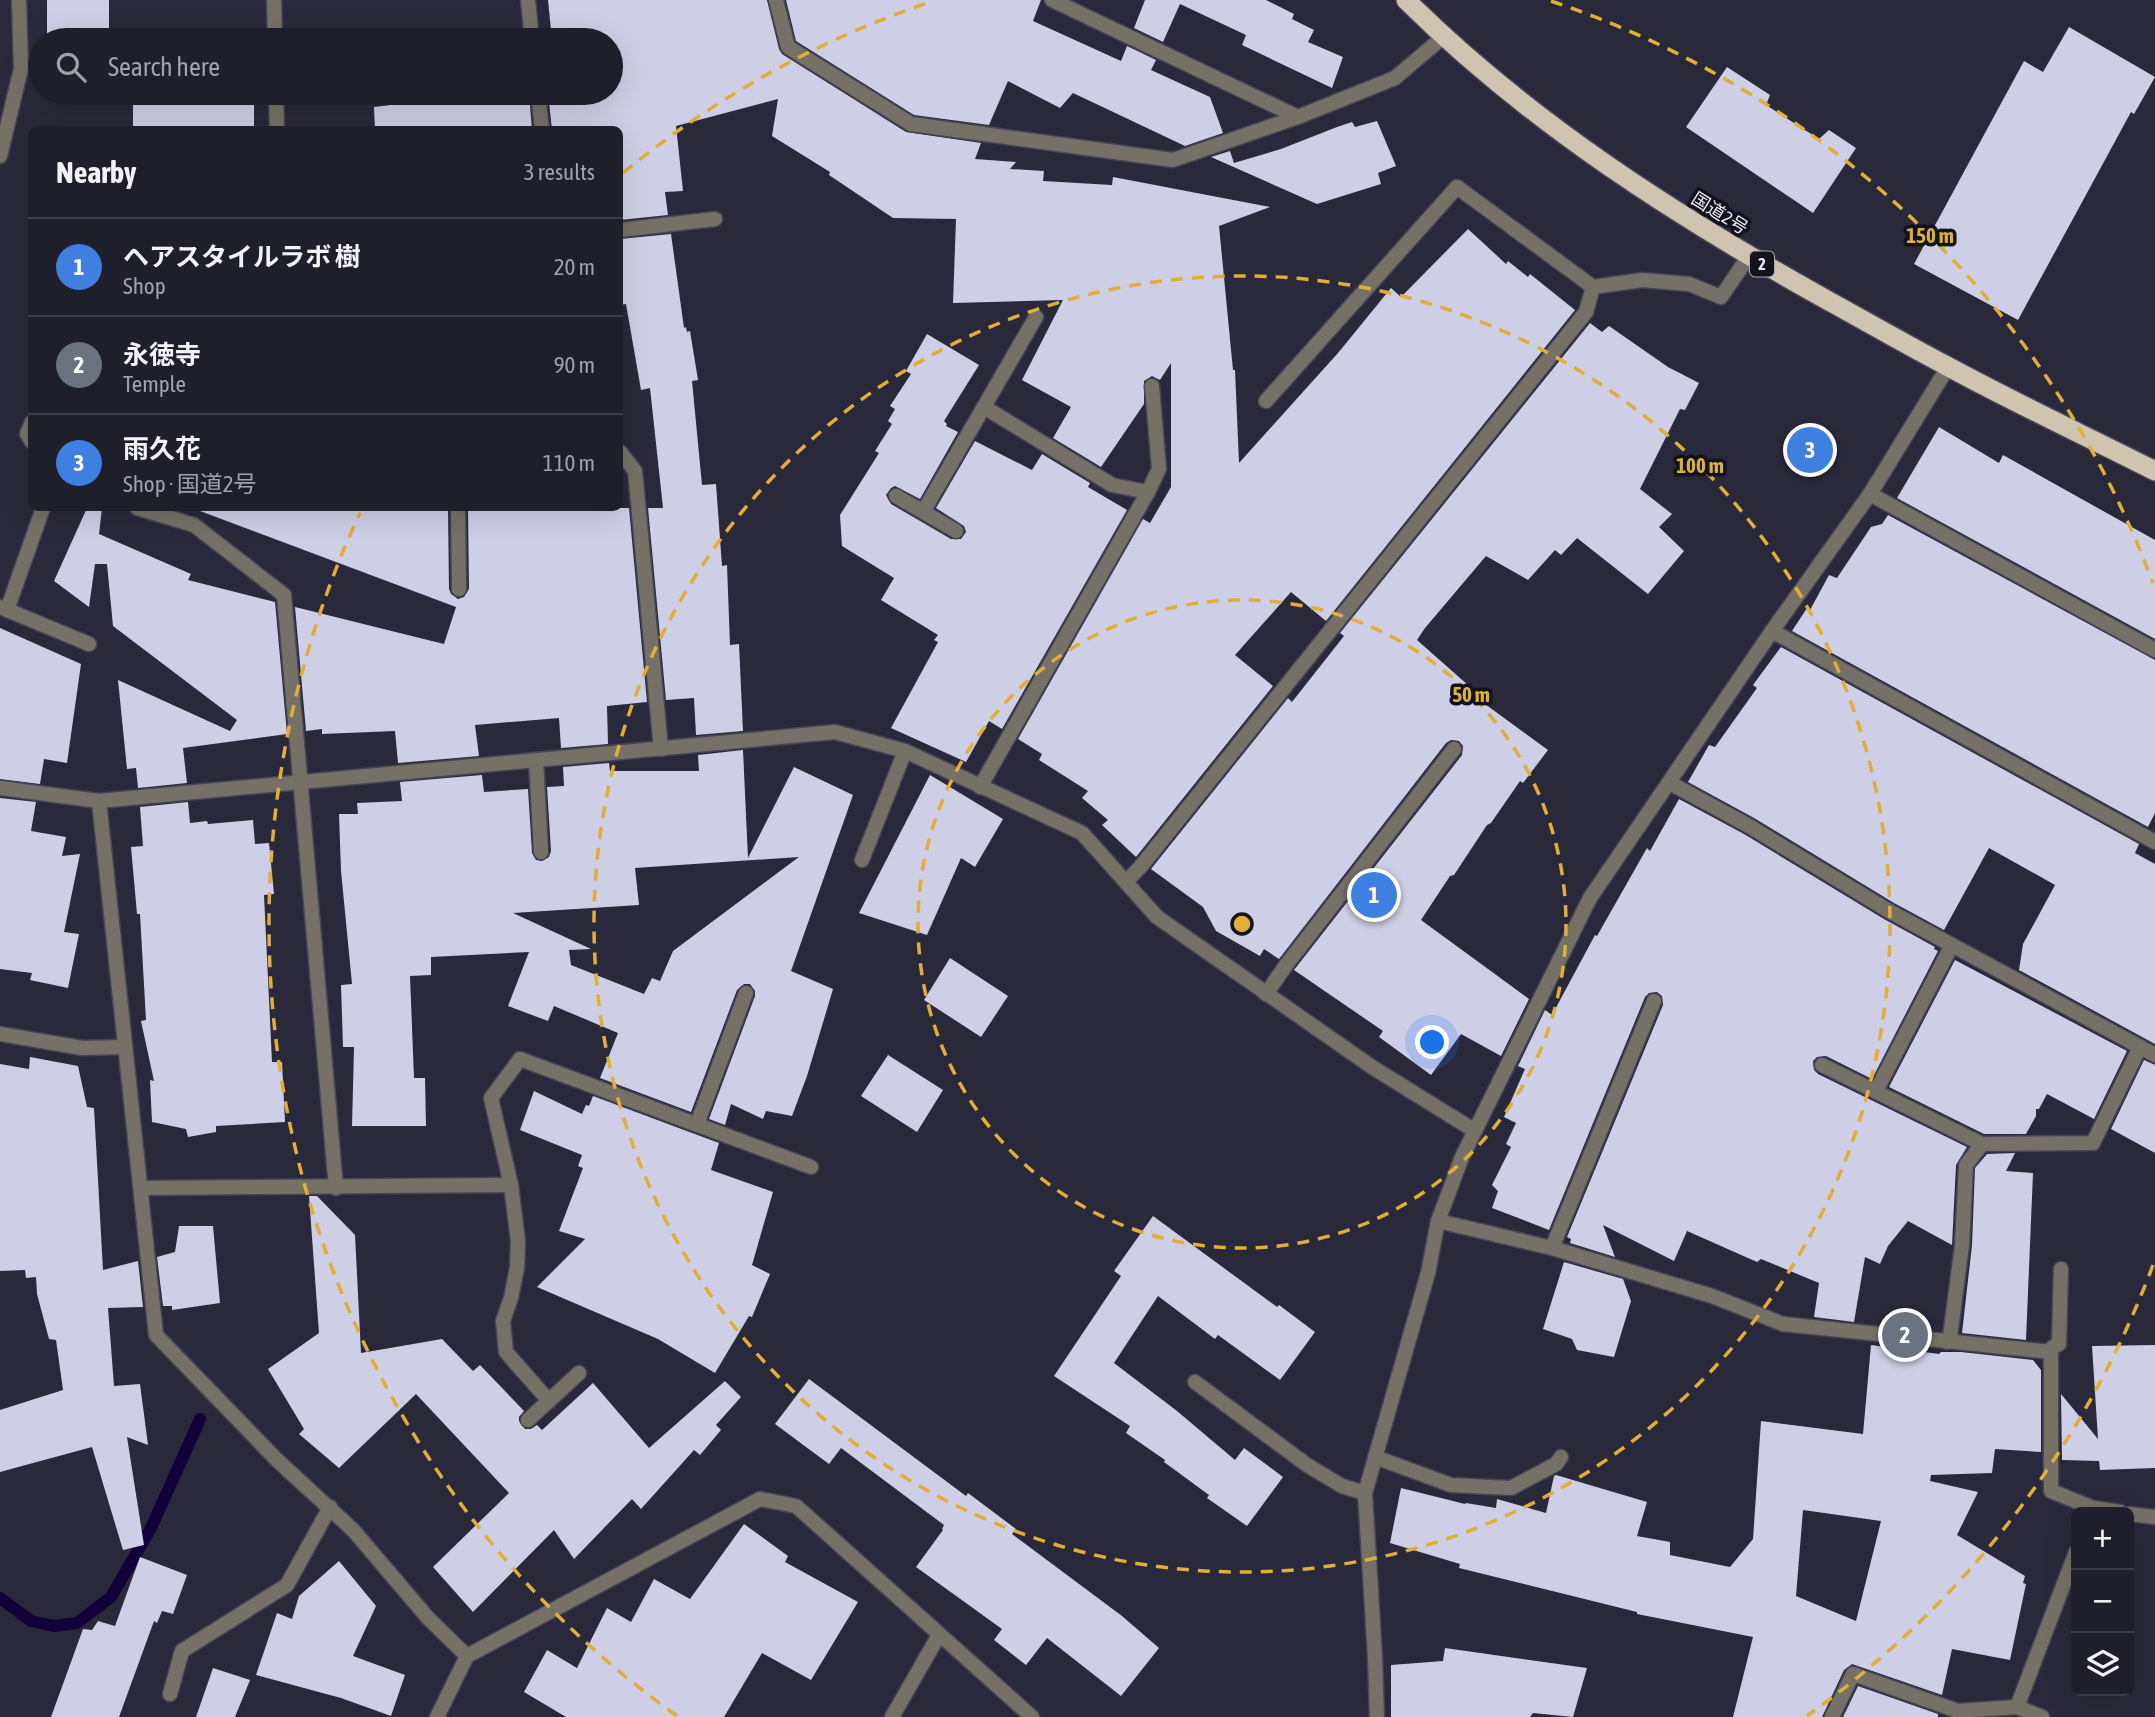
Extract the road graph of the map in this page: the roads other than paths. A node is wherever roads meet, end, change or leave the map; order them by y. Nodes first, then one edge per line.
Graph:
1 (19, 0) edge
2 (274, 0) edge
3 (527, 0) edge
4 (776, 0) edge
5 (1052, 0) edge
6 (1406, 0) edge
7 (275, 28) edge
8 (530, 28) edge
9 (1443, 37) junction
10 (276, 105) edge
11 (539, 105) edge
12 (1298, 117) junction
13 (277, 126) edge
14 (541, 126) edge
15 (0, 156) edge
16 (715, 219) dead end
17 (623, 230) edge
18 (1749, 256) junction
19 (1593, 287) junction
20 (1036, 317) dead end
21 (1948, 367) junction
22 (1152, 386) dead end
23 (1266, 401) dead end
24 (984, 407) junction
25 (623, 456) edge
26 (2155, 471) edge
27 (1148, 492) junction
28 (1870, 494) junction
29 (896, 496) dead end
30 (42, 511) edge
31 (147, 511) edge
32 (458, 511) edge
33 (923, 512) junction
34 (956, 531) dead end
35 (459, 589) dead end
36 (3, 609) edge
37 (1772, 631) junction
38 (89, 644) dead end
39 (2155, 650) edge
40 (661, 749) junction
41 (1454, 749) dead end
42 (905, 751) junction
43 (536, 760) junction
44 (301, 782) junction
45 (1670, 783) junction
46 (980, 787) junction
47 (0, 788) edge
48 (99, 801) junction
49 (2155, 842) edge
50 (541, 852) dead end
51 (862, 860) dead end
52 (1126, 882) junction
53 (1952, 945) junction
54 (746, 993) dead end
55 (1266, 994) junction
56 (1654, 1001) dead end
57 (0, 1034) edge
58 (125, 1047) junction
59 (2140, 1047) junction
60 (2155, 1055) edge
61 (1822, 1065) dead end
62 (1876, 1091) junction
63 (697, 1124) junction
64 (1475, 1131) junction
65 (1982, 1144) junction
66 (811, 1167) dead end
67 (511, 1185) junction
68 (141, 1188) junction
69 (336, 1188) junction
70 (1438, 1222) junction
71 (1552, 1248) junction
72 (2061, 1269) dead end
73 (1947, 1342) junction
74 (2051, 1352) junction
75 (579, 1373) dead end
76 (1195, 1382) dead end
77 (549, 1401) junction
78 (528, 1420) dead end
79 (1375, 1457) junction
80 (1561, 1457) dead end
81 (1365, 1493) junction
82 (330, 1507) junction
83 (2086, 1507) edge
84 (2134, 1515) edge
85 (2155, 1517) edge
86 (2071, 1565) edge
87 (939, 1635) junction
88 (467, 1656) junction
89 (170, 1694) dead end
90 (2017, 1707) junction
91 (438, 1717) edge
92 (892, 1717) edge
93 (1032, 1717) edge
94 (1377, 1717) edge
95 (1832, 1717) edge
96 (2042, 1717) edge

1 - 15 street
2 - 7 street
3 - 8 street
4 - 12 street
5 - 12 street
6 - 9 highway, 国道2号 / 2
9 - 12 street
9 - 18 highway, 国道2号 / 2
10 - 13 street
11 - 14 street
16 - 17 street
18 - 19 street
18 - 21 highway, 国道2号 / 2
19 - 23 street
19 - 52 street
20 - 24 street
21 - 26 highway, 国道2号 / 2
21 - 28 street
22 - 27 street
24 - 27 street
24 - 33 street
25 - 40 street
27 - 46 street
28 - 37 street
28 - 39 street
29 - 33 street
30 - 36 street
31 - 44 street
32 - 35 street
33 - 34 street
36 - 38 street
37 - 45 street
37 - 49 street
40 - 42 street
40 - 43 street
41 - 55 street
42 - 46 street
42 - 51 street
43 - 44 street
43 - 50 street
44 - 48 street
44 - 69 street
45 - 53 street
45 - 64 street
46 - 52 street
47 - 48 street
48 - 58 street
52 - 55 street
53 - 59 street
53 - 62 street
54 - 63 street
55 - 64 street
56 - 71 street
57 - 58 street
58 - 68 street
59 - 60 street
59 - 65 street
61 - 62 street
62 - 65 street
63 - 66 street
63 - 67 street
64 - 70 street
65 - 73 street
67 - 69 street
67 - 77 street
68 - 69 street
68 - 82 street
70 - 71 street
70 - 79 street
71 - 73 street
72 - 74 street
73 - 74 street
74 - 83 street
75 - 77 street
76 - 81 street
77 - 78 street
79 - 80 street
79 - 81 street
81 - 94 street
82 - 88 street
82 - 89 street
84 - 85 street
86 - 90 street
87 - 88 street
87 - 92 street
87 - 93 street
88 - 91 street
90 - 95 street
90 - 96 street

